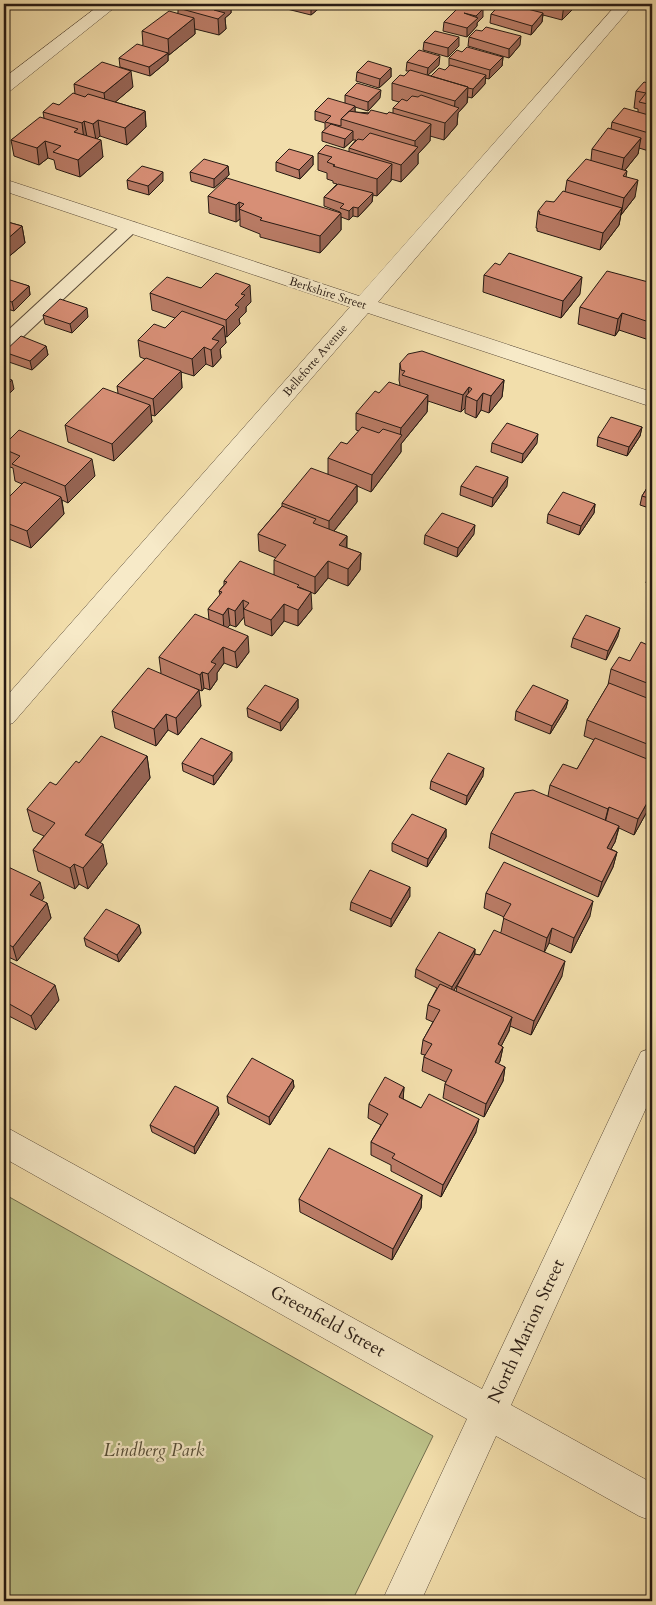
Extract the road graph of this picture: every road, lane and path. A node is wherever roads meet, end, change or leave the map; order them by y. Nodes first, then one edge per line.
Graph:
1 (111, 4) edge
2 (626, 4) edge
3 (4, 87) edge
4 (4, 185) edge
5 (130, 227) junction
6 (363, 304) junction
7 (4, 344) edge
8 (652, 400) edge
9 (4, 716) edge
10 (652, 1062) edge
11 (4, 1141) edge
12 (489, 1411) junction
13 (652, 1502) edge
14 (401, 1601) edge

1 - 3 street
2 - 6 street, Belleforte Avenue
4 - 5 street, Berkshire Street
5 - 6 street, Berkshire Street
5 - 7 lane
6 - 8 street, Berkshire Street
6 - 9 street, Belleforte Avenue
10 - 12 street, North Marion Street
11 - 12 street, Greenfield Street
12 - 13 street, Greenfield Street
12 - 14 street, North Marion Street

